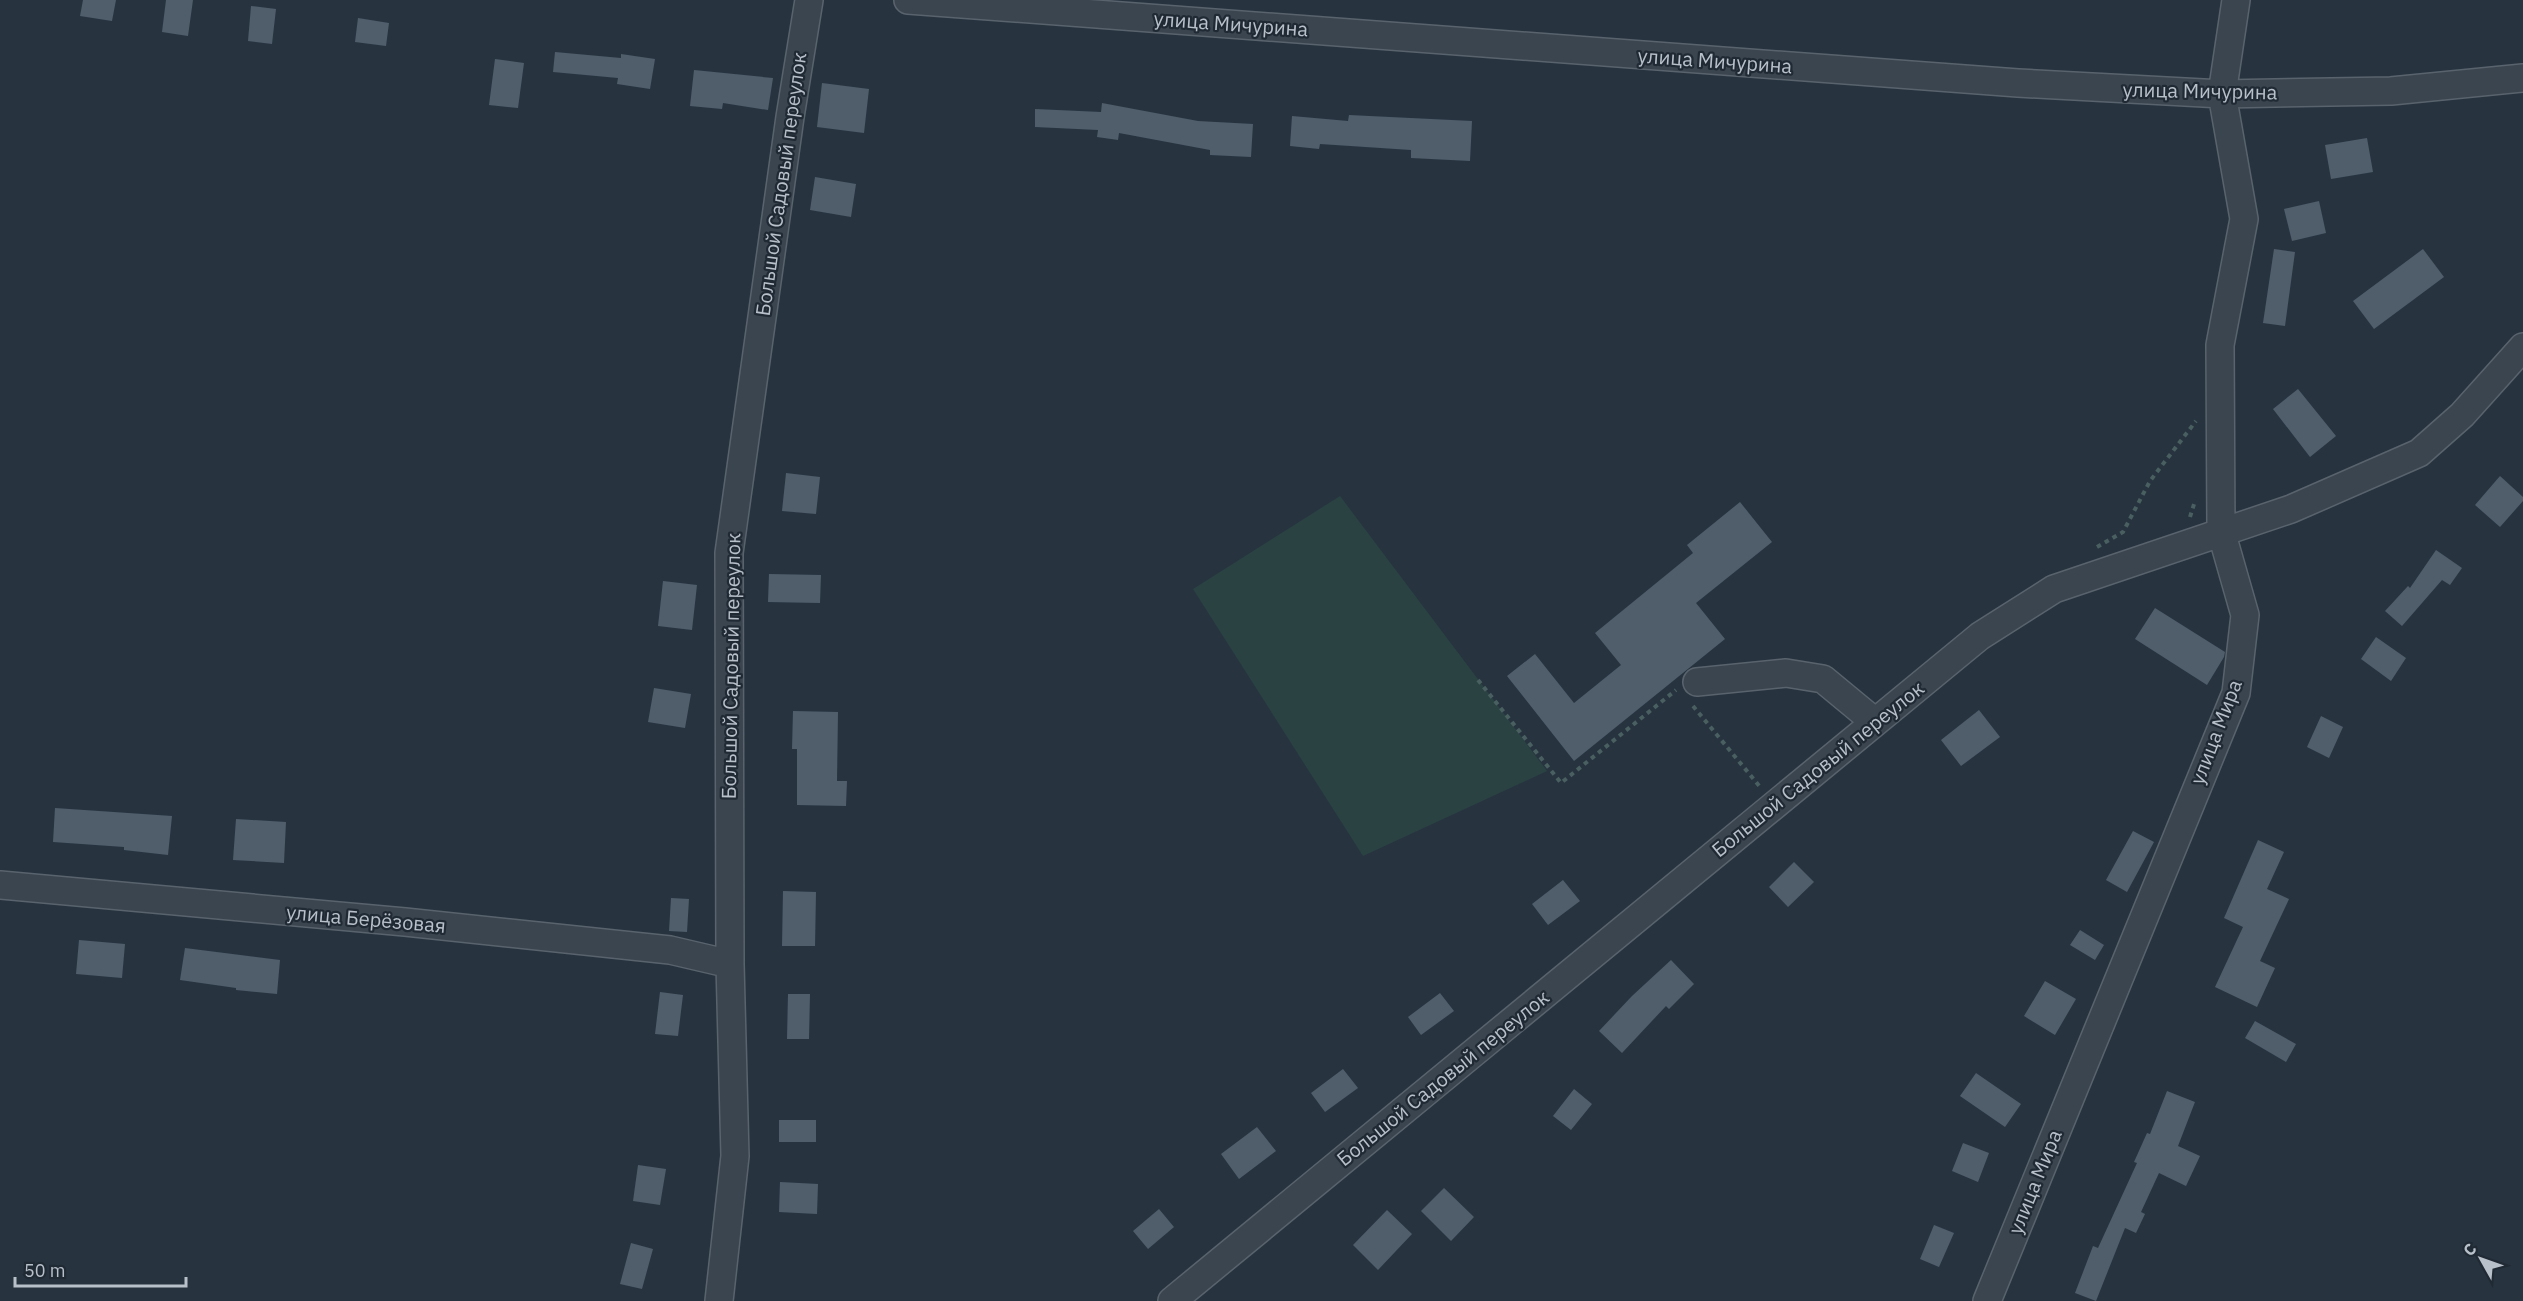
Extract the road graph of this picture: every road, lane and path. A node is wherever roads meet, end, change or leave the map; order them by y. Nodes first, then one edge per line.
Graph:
1 (808, 0) edge
2 (908, 0) edge
3 (2236, 0) edge
4 (2523, 78) edge
5 (2222, 94) junction
6 (2523, 347) edge
7 (2197, 431) dead end
8 (2195, 491) dead end
9 (2187, 525) dead end
10 (2221, 531) junction
11 (2106, 542) junction
12 (2117, 542) dead end
13 (2096, 548) dead end
14 (1478, 680) dead end
15 (1687, 689) junction
16 (1875, 722) junction
17 (1767, 796) dead end
18 (0, 885) edge
19 (730, 964) junction
20 (719, 1301) edge
21 (1172, 1301) edge
22 (1987, 1301) edge

1 - 19 street, Большой Садовый переулок
2 - 5 street, улица Мичурина
3 - 5 street, улица Мира
4 - 5 street, улица Мичурина
5 - 10 street, улица Мира
6 - 10 street, Большой Садовый переулок
7 - 11 path
8 - 9 path
10 - 16 street, Большой Садовый переулок
10 - 22 street, улица Мира
11 - 12 path
11 - 13 path
14 - 15 path
15 - 16 street
15 - 17 path
16 - 21 street, Большой Садовый переулок
18 - 19 street, улица Берёзовая
19 - 20 street, Большой Садовый переулок

